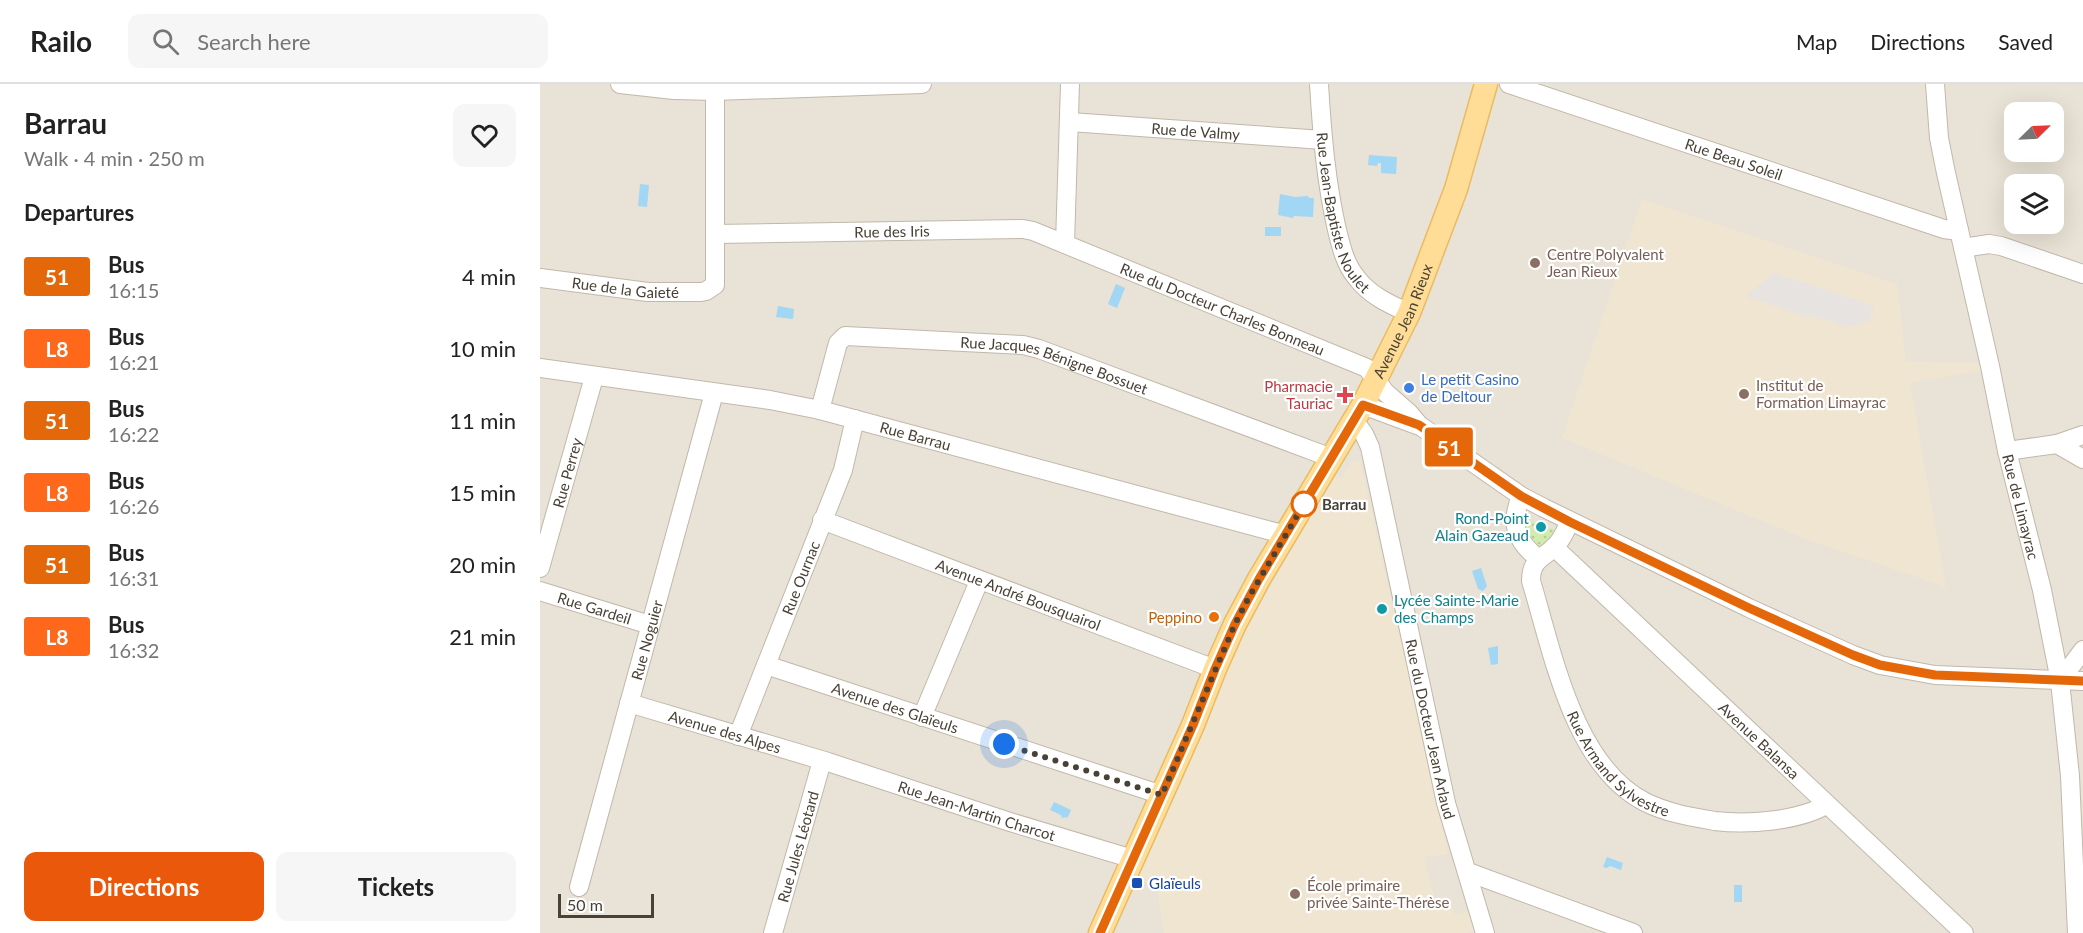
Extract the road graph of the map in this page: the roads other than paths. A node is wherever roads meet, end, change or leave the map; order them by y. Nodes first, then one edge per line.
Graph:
1 (620, 84) edge
2 (922, 84) edge
3 (1070, 84) edge
4 (1319, 84) edge
5 (1486, 84) edge
6 (1509, 84) edge
7 (1935, 84) edge
8 (715, 91) junction
9 (1070, 122) junction
10 (1323, 140) junction
11 (716, 234) junction
12 (1961, 239) junction
13 (1065, 244) junction
14 (2083, 274) edge
15 (540, 278) edge
16 (1409, 313) junction
17 (540, 368) edge
18 (594, 377) junction
19 (1376, 380) junction
20 (714, 393) junction
21 (820, 410) junction
22 (1358, 413) junction
23 (855, 419) junction
24 (1419, 425) junction
25 (2083, 435) edge
26 (2057, 444) junction
27 (2007, 451) junction
28 (1330, 459) junction
29 (2083, 459) edge
30 (1521, 496) junction
31 (822, 520) junction
32 (1570, 522) junction
33 (1286, 535) junction
34 (1554, 547) junction
35 (1539, 559) junction
36 (540, 568) edge
37 (979, 581) junction
38 (540, 591) edge
39 (650, 625) junction
40 (2083, 650) edge
41 (766, 665) junction
42 (1215, 669) junction
43 (2060, 681) junction
44 (2083, 681) edge
45 (629, 703) junction
46 (922, 717) junction
47 (738, 736) junction
48 (822, 761) junction
49 (1162, 795) junction
50 (1826, 804) junction
51 (1133, 859) junction
52 (1468, 872) junction
53 (579, 887) dead end
54 (773, 933) edge
55 (1100, 933) edge
56 (1485, 933) edge
57 (1633, 933) edge
58 (1964, 933) edge
59 (2078, 933) edge

1 - 8 street
2 - 8 street
3 - 9 street
4 - 10 street, Rue Jean-Baptiste Noulet
5 - 16 main road, Avenue Jean Rieux
6 - 12 street, Rue Beau Soleil
7 - 12 street, Rue de Limayrac
8 - 11 street
9 - 10 street, Rue de Valmy
9 - 13 street
10 - 16 street, Rue Jean-Baptiste Noulet
11 - 13 street, Rue des Iris
11 - 15 street, Rue de la Gaieté
12 - 14 street, Rue Beau Soleil
12 - 27 street, Rue de Limayrac
13 - 19 street, Rue du Docteur Charles Bonneau
16 - 19 main road, Avenue Jean Rieux
17 - 18 street, Rue Barrau
18 - 20 street, Rue Barrau
18 - 36 street, Rue Perrey
19 - 22 main road, Avenue Jean Rieux
19 - 24 street, Rue du Docteur Charles Bonneau
20 - 21 street, Rue Barrau
20 - 39 street, Rue Noguier
21 - 23 street, Rue Barrau
21 - 28 street, Rue Jacques Bénigne Bossuet
22 - 24 street
22 - 28 main road, Avenue Jean Rieux
22 - 52 street, Rue du Docteur Jean Arlaud
23 - 31 street, Rue Ournac
23 - 33 street, Rue Barrau
24 - 30 street
25 - 26 street
26 - 27 street
26 - 29 street
27 - 43 street, Rue de Limayrac
28 - 33 main road, Avenue Jean Rieux
30 - 32 street
30 - 35 street
31 - 37 street, Avenue André Bousquairol
31 - 41 street, Rue Ournac
32 - 34 street
32 - 43 street
33 - 42 main road, Avenue Jean Rieux
34 - 35 street
34 - 50 street, Avenue Balansa
35 - 50 street, Rue Armand Sylvestre
37 - 42 street, Avenue André Bousquairol
37 - 46 street
38 - 39 street, Rue Gardeil
39 - 45 street, Rue Noguier
40 - 43 street
41 - 46 street, Avenue des Glaïeuls
41 - 47 street, Rue Ournac
42 - 49 main road, Avenue Jean Rieux
43 - 44 street
43 - 59 street, Rue de Limayrac
45 - 47 street, Avenue des Alpes
45 - 53 street, Rue Noguier
46 - 49 street, Avenue des Glaïeuls
47 - 48 street, Avenue des Alpes
48 - 51 street, Rue Jean-Martin Charcot
48 - 54 street, Rue Jules Léotard
49 - 51 main road, Avenue Jean Rieux
50 - 58 street, Avenue Balansa
51 - 55 main road, Avenue Jean Rieux
52 - 56 street, Rue du Docteur Jean Arlaud
52 - 57 street

